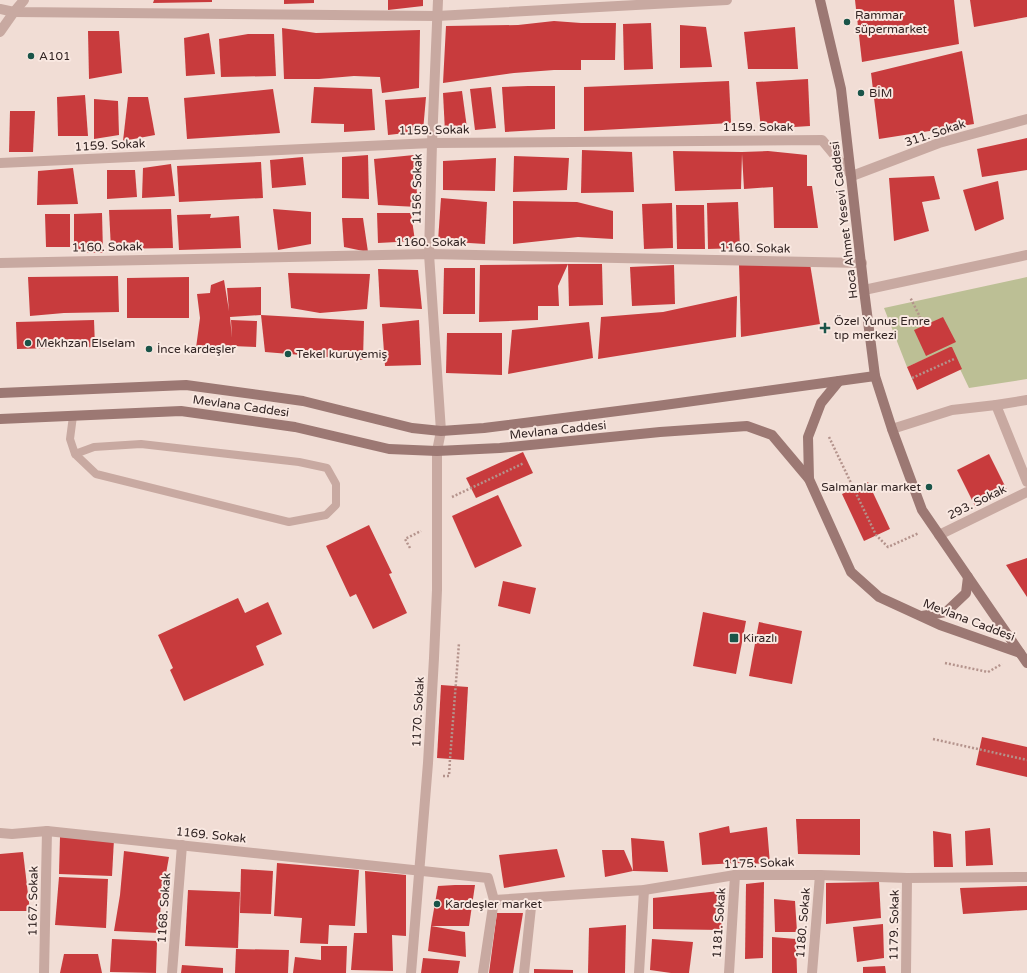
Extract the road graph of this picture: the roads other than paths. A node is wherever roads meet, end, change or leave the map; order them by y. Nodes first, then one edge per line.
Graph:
1 (24, 0) edge
2 (438, 0) edge
3 (727, 0) edge
4 (820, 0) edge
5 (0, 9) edge
6 (14, 12) junction
7 (437, 16) junction
8 (0, 32) edge
9 (1027, 119) edge
10 (432, 142) junction
11 (0, 163) edge
12 (852, 176) junction
13 (429, 254) junction
14 (1027, 255) edge
15 (0, 262) edge
16 (862, 264) junction
17 (864, 290) junction
18 (875, 376) junction
19 (839, 381) junction
20 (0, 393) edge
21 (1027, 400) edge
22 (996, 405) junction
23 (73, 416) junction
24 (0, 419) edge
25 (892, 429) junction
26 (441, 431) junction
27 (437, 451) junction
28 (75, 454) junction
29 (810, 479) junction
30 (1027, 482) edge
31 (1027, 492) edge
32 (939, 535) junction
33 (968, 577) junction
34 (922, 616) junction
35 (1024, 652) edge
36 (1027, 664) edge
37 (47, 830) junction
38 (0, 833) edge
39 (182, 845) junction
40 (420, 871) junction
41 (735, 875) junction
42 (820, 875) junction
43 (1027, 877) edge
44 (907, 878) junction
45 (644, 890) junction
46 (532, 898) junction
47 (494, 900) junction
48 (44, 973) edge
49 (172, 973) edge
50 (411, 973) edge
51 (483, 973) edge
52 (524, 973) edge
53 (639, 973) edge
54 (729, 973) edge
55 (812, 973) edge
56 (906, 973) edge

1 - 6 street
2 - 7 street, 1156. Sokak
3 - 7 street
4 - 12 main road, Hoca Ahmet Yesevi Caddesi
5 - 6 street
6 - 7 street
6 - 8 street
7 - 10 street, 1156. Sokak
9 - 12 street, 311. Sokak
10 - 11 street, 1159. Sokak
10 - 12 street, 1159. Sokak
10 - 13 street, 1156. Sokak
12 - 16 main road, Hoca Ahmet Yesevi Caddesi
13 - 15 street, 1160. Sokak
13 - 16 street, 1160. Sokak
13 - 26 street, 1156. Sokak
14 - 17 street
16 - 17 main road, Hoca Ahmet Yesevi Caddesi
17 - 18 main road, Hoca Ahmet Yesevi Caddesi
18 - 19 main road, Mevlana Caddesi
18 - 25 main road, Hoca Ahmet Yesevi Caddesi
19 - 26 main road, Mevlana Caddesi
19 - 29 main road
20 - 26 main road, Mevlana Caddesi
21 - 22 street
22 - 25 street
22 - 30 street
23 - 24 main road, Mevlana Caddesi
23 - 27 main road, Mevlana Caddesi
23 - 28 lane
25 - 32 main road, Hoca Ahmet Yesevi Caddesi
26 - 27 street, 1156. Sokak
27 - 29 main road, Mevlana Caddesi
27 - 40 street, 1170. Sokak
28 - 28 lane
29 - 34 main road, Mevlana Caddesi
31 - 32 street, 293. Sokak
32 - 33 main road, Hoca Ahmet Yesevi Caddesi
33 - 34 main road
33 - 35 main road, Hoca Ahmet Yesevi Caddesi
34 - 35 main road, Mevlana Caddesi
35 - 36 main road, Hoca Ahmet Yesevi Caddesi
37 - 38 street, 1169. Sokak
37 - 39 street, 1169. Sokak
37 - 48 street, 1167. Sokak
39 - 40 street, 1169. Sokak
39 - 49 street, 1168. Sokak
40 - 47 street, 1169. Sokak
40 - 50 street, 1170. Sokak
41 - 42 street, 1175. Sokak
41 - 45 street, 1175. Sokak
41 - 54 street, 1181. Sokak
42 - 44 street, 1175. Sokak
42 - 55 street, 1180. Sokak
43 - 44 street, 1175. Sokak
44 - 56 street, 1179. Sokak
45 - 46 street, 1175. Sokak
45 - 53 street
46 - 47 street, 1175. Sokak
46 - 52 street
47 - 51 street

